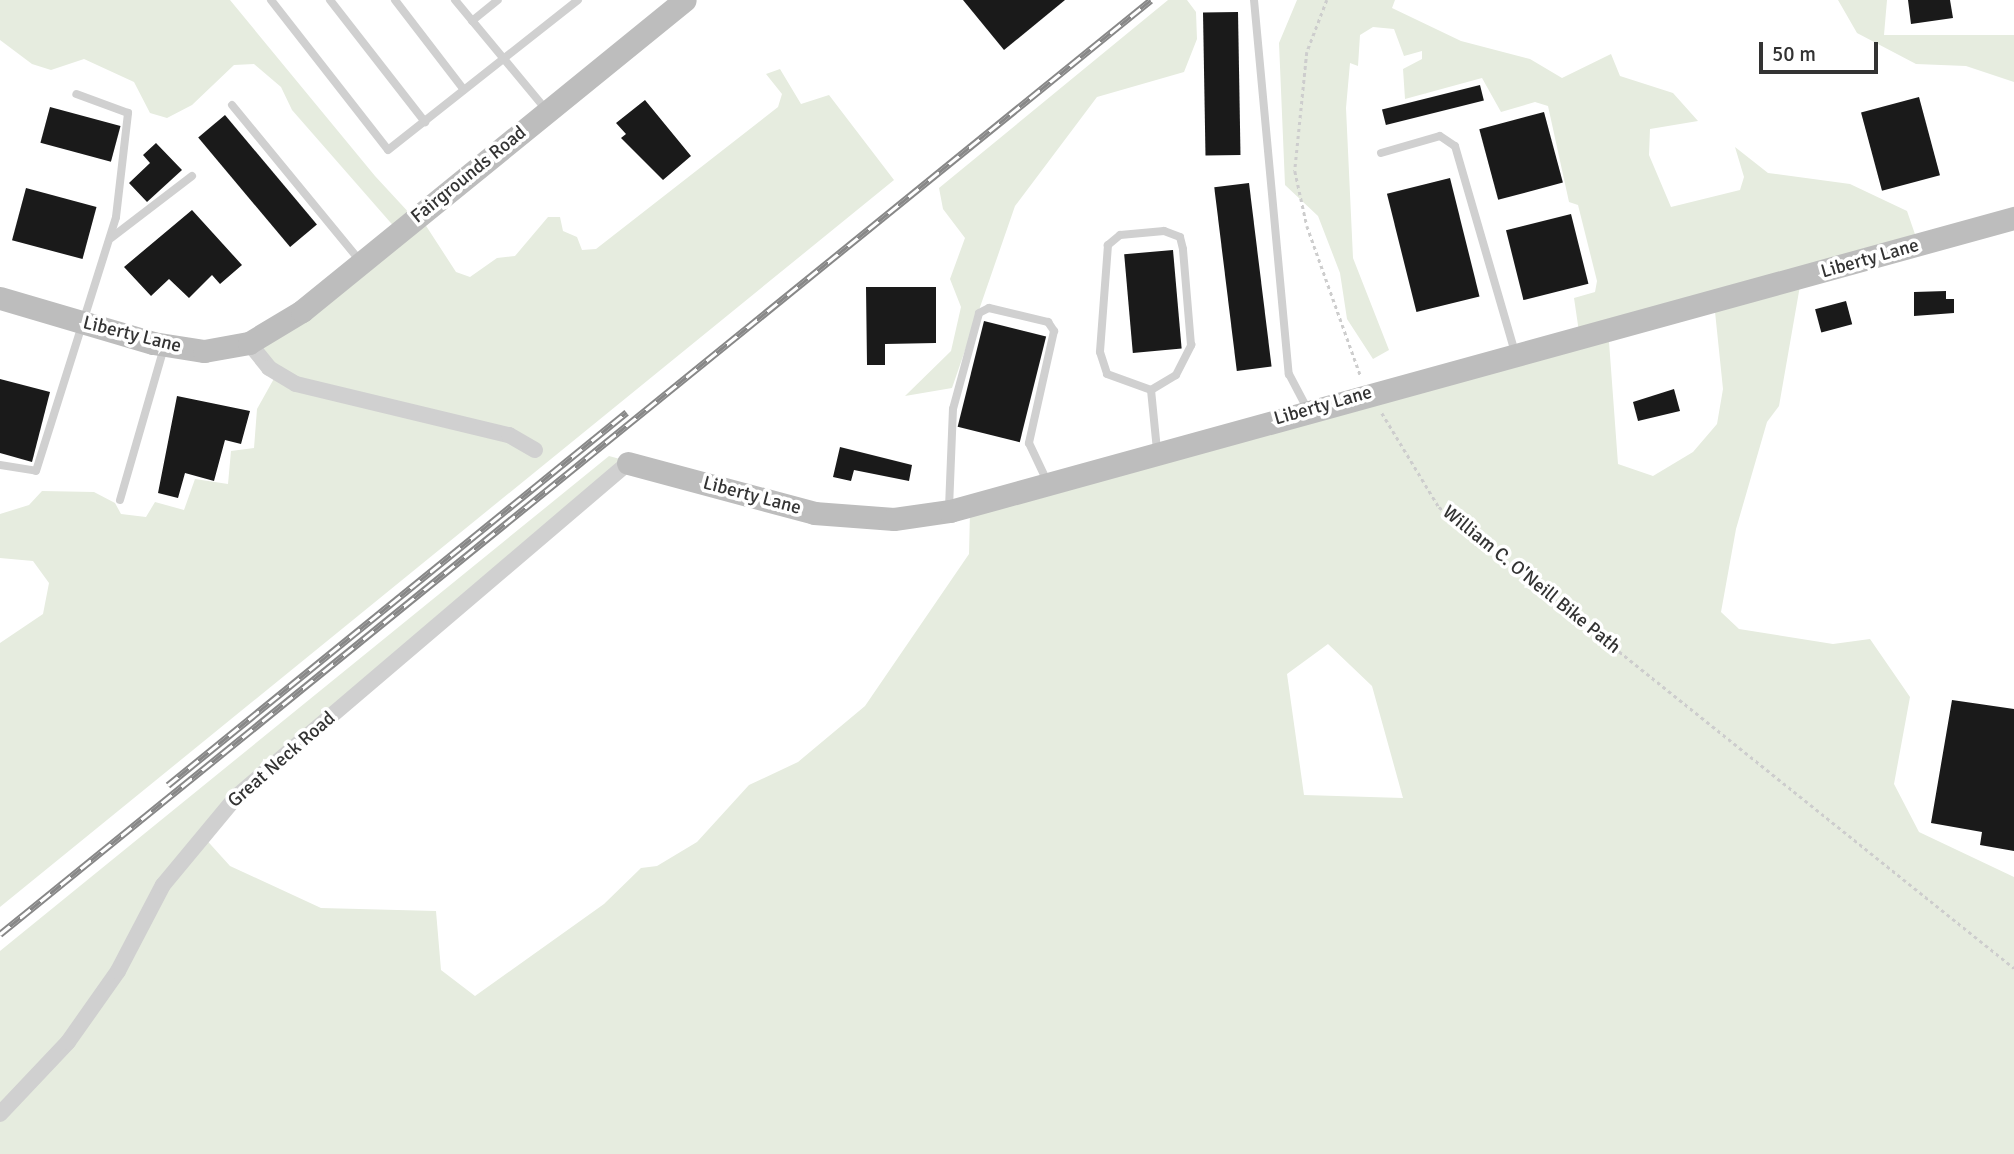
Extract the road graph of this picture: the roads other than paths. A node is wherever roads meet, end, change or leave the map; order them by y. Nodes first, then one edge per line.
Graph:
1 (271, 0) edge
2 (330, 0) edge
3 (395, 0) edge
4 (454, 0) edge
5 (498, 0) edge
6 (578, 0) edge
7 (685, 0) edge
8 (1254, 0) edge
9 (472, 21) junction
10 (503, 59) junction
11 (464, 90) junction
12 (76, 94) dead end
13 (232, 105) dead end
14 (548, 111) junction
15 (425, 122) junction
16 (1381, 153) dead end
17 (192, 176) dead end
18 (2014, 218) edge
19 (111, 237) junction
20 (362, 262) junction
21 (0, 298) edge
22 (86, 324) junction
23 (249, 343) junction
24 (165, 345) junction
25 (1515, 352) junction
26 (1151, 390) junction
27 (1308, 410) junction
28 (535, 450) dead end
29 (1157, 453) junction
30 (628, 464) joint
31 (0, 465) edge
32 (1049, 484) junction
33 (120, 500) dead end
34 (950, 511) junction
35 (0, 1114) edge

1 - 15 lane
2 - 15 lane
3 - 11 lane
4 - 9 lane
5 - 9 lane
6 - 10 lane
7 - 14 street, Fairgrounds Road
8 - 27 lane
9 - 10 lane
10 - 11 lane
10 - 14 lane
11 - 15 lane
12 - 19 lane
13 - 20 lane
14 - 20 street, Fairgrounds Road
16 - 25 lane
17 - 19 lane
18 - 25 street, Liberty Lane
19 - 22 lane
20 - 23 street, Fairgrounds Road
21 - 22 street, Liberty Lane
22 - 24 street, Liberty Lane
22 - 31 lane
23 - 24 street, Liberty Lane
23 - 28 street
24 - 33 lane
25 - 27 street, Liberty Lane
26 - 26 lane
26 - 29 lane
27 - 29 street, Liberty Lane
29 - 32 street, Liberty Lane
30 - 34 street, Liberty Lane
30 - 35 street, Great Neck Road
32 - 34 street, Liberty Lane
32 - 34 lane

